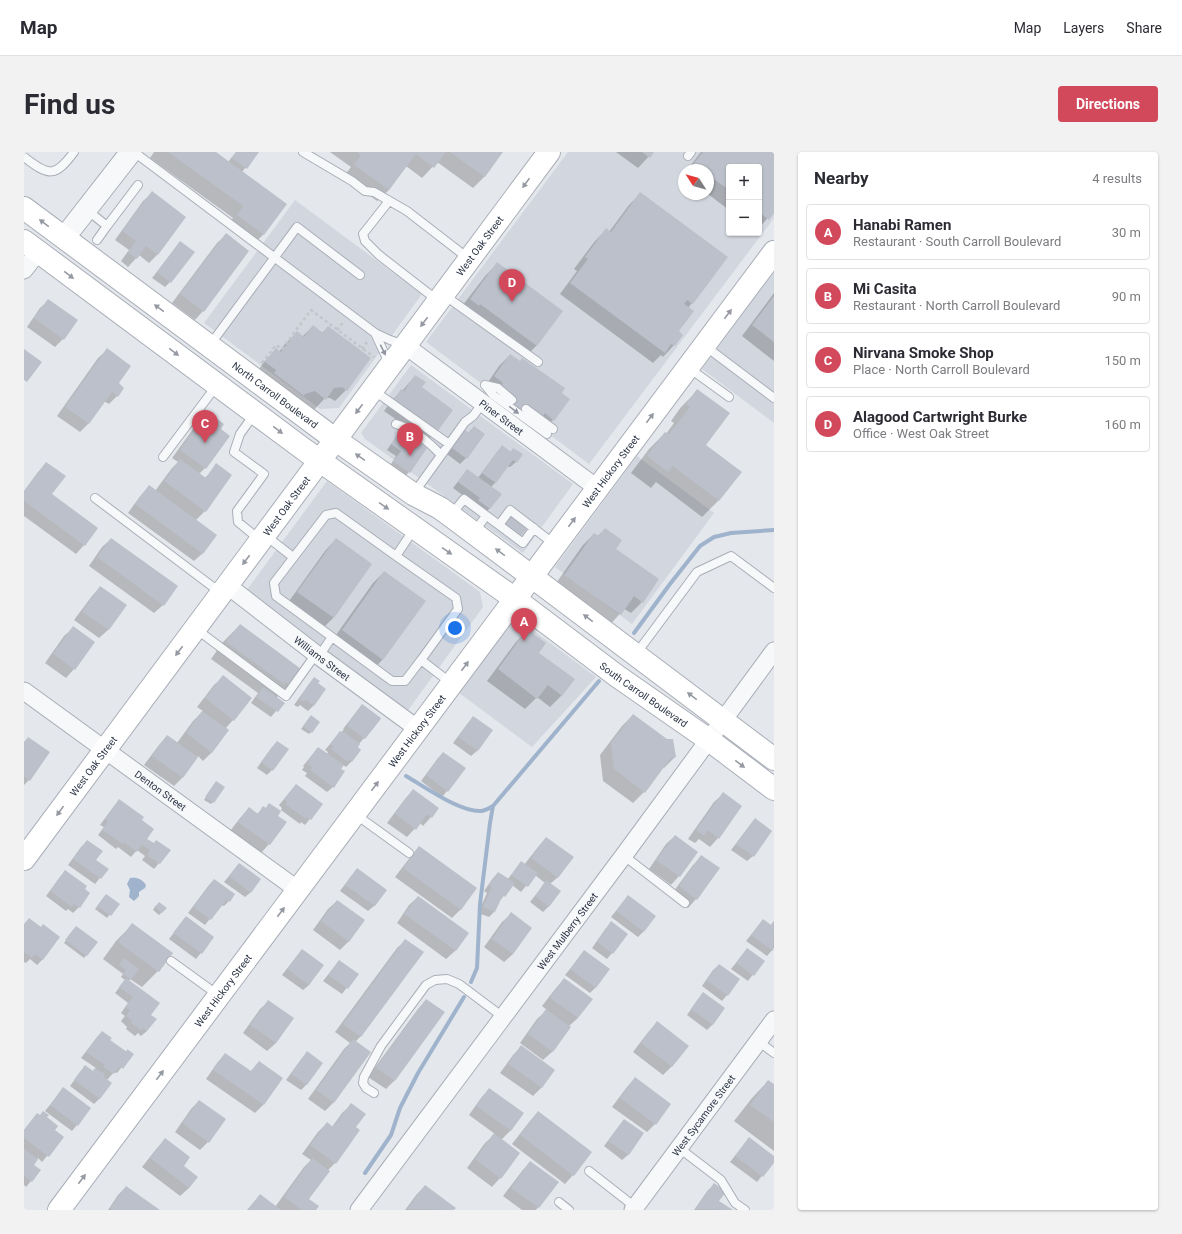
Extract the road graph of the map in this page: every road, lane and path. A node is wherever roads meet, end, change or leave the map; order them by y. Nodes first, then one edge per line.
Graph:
1 (74, 152) edge
2 (132, 152) edge
3 (302, 152) edge
4 (549, 152) edge
5 (24, 157) edge
6 (138, 185) dead end
7 (389, 201) junction
8 (24, 208) edge
9 (87, 210) junction
10 (108, 226) junction
11 (24, 232) edge
12 (64, 238) junction
13 (97, 240) dead end
14 (31, 246) edge
15 (774, 252) edge
16 (275, 257) junction
17 (469, 260) junction
18 (24, 270) edge
19 (360, 275) dead end
20 (441, 298) junction
21 (376, 333) junction
22 (366, 343) dead end
23 (210, 346) junction
24 (406, 346) junction
25 (704, 346) junction
26 (362, 349) junction
27 (370, 355) dead end
28 (538, 362) dead end
29 (391, 366) junction
30 (688, 367) junction
31 (258, 368) dead end
32 (218, 385) junction
33 (373, 390) junction
34 (729, 397) dead end
35 (774, 398) edge
36 (512, 400) dead end
37 (483, 403) junction
38 (526, 409) dead end
39 (255, 413) junction
40 (396, 424) dead end
41 (336, 440) junction
42 (449, 444) junction
43 (441, 455) junction
44 (163, 457) dead end
45 (320, 461) junction
46 (597, 488) junction
47 (413, 494) junction
48 (95, 498) dead end
49 (451, 516) junction
50 (486, 516) junction
51 (498, 525) junction
52 (415, 528) junction
53 (534, 528) junction
54 (474, 533) junction
55 (263, 538) junction
56 (555, 544) junction
57 (396, 556) junction
58 (293, 557) junction
59 (531, 576) junction
60 (774, 588) edge
61 (224, 590) junction
62 (515, 599) junction
63 (196, 628) junction
64 (332, 637) junction
65 (774, 651) edge
66 (636, 654) junction
67 (317, 655) junction
68 (421, 660) junction
69 (452, 683) junction
70 (24, 691) edge
71 (723, 720) junction
72 (418, 729) junction
73 (709, 740) junction
74 (105, 750) junction
75 (774, 759) edge
76 (774, 789) edge
77 (355, 813) junction
78 (409, 853) dead end
79 (623, 855) junction
80 (24, 859) edge
81 (298, 890) junction
82 (685, 903) dead end
83 (170, 961) dead end
84 (219, 995) junction
85 (503, 1017) junction
86 (774, 1020) edge
87 (758, 1041) junction
88 (774, 1053) edge
89 (374, 1093) dead end
90 (679, 1148) junction
91 (589, 1171) dead end
92 (559, 1202) dead end
93 (364, 1208) edge
94 (634, 1209) edge
95 (59, 1210) edge
96 (570, 1210) edge
97 (745, 1210) edge

1 - 5 lane
2 - 9 street
2 - 16 lane
3 - 7 lane
4 -> 17 main road, West Oak Street
6 - 10 lane
7 - 17 lane
7 - 20 lane
12 -> 8 main road, North Carroll Boulevard
9 - 10 lane
9 - 12 street
10 - 13 lane
11 - 12 main road
23 -> 12 main road, North Carroll Boulevard
14 - 18 street
14 -> 32 main road
25 -> 15 main road, West Hickory Street
16 - 19 lane
16 - 21 lane
16 - 23 lane
17 - 20 main road, West Oak Street
20 -> 24 main road, West Oak Street
20 - 28 lane
21 - 24 lane
21 -> 29 lane
22 - 26 path
23 - 41 main road, North Carroll Boulevard
24 - 29 main road, West Oak Street
24 - 37 street, Piner Street
25 - 30 main road, West Hickory Street
25 - 35 lane
26 - 27 path
26 - 31 path
29 - 33 main road, West Oak Street
30 - 34 lane
46 -> 30 main road, West Hickory Street
32 - 39 main road
32 - 44 lane
33 -> 41 main road, West Oak Street
33 - 42 lane
36 -> 38 lane
37 - 42 lane
37 - 46 street, Piner Street
39 -> 45 main road
39 - 55 lane
40 - 43 lane
41 - 45 main road, West Oak Street
47 -> 41 main road, North Carroll Boulevard
42 - 43 lane
43 - 47 lane
45 -> 52 main road
45 - 55 main road, West Oak Street
56 -> 46 main road, West Hickory Street
47 - 49 main road, North Carroll Boulevard
48 - 61 lane
49 - 50 lane
49 - 54 main road, North Carroll Boulevard
50 - 51 lane
50 - 54 lane
51 - 53 lane
51 - 53 lane
52 - 57 lane
52 -> 62 main road
53 - 56 lane
59 -> 54 main road, North Carroll Boulevard
55 - 58 lane
55 -> 61 main road, West Oak Street
56 - 59 main road, West Hickory Street
57 - 58 lane
57 - 68 lane
58 - 64 lane
59 - 62 main road, West Hickory Street
66 -> 59 main road
60 - 66 lane
61 - 63 main road, West Oak Street
61 - 67 street, Williams Street
69 -> 62 main road, West Hickory Street
62 - 73 main road, South Carroll Boulevard
63 - 67 lane
63 -> 74 main road, West Oak Street
64 - 67 lane
64 - 68 lane
65 - 71 street, West Mulberry Street
71 -> 66 main road
67 - 72 street, Williams Street
68 - 69 lane
69 - 72 main road, West Hickory Street
70 - 74 street, Denton Street
71 - 73 street, West Mulberry Street
71 - 75 main road
77 -> 72 main road, West Hickory Street
73 -> 76 main road, South Carroll Boulevard
73 - 79 street, West Mulberry Street
74 -> 80 main road, West Oak Street
74 - 81 street, Denton Street
77 - 78 lane
77 - 81 main road, West Hickory Street
79 - 82 lane
79 - 85 street, West Mulberry Street
84 -> 81 main road, West Hickory Street
83 - 84 lane
95 -> 84 main road, West Hickory Street
85 - 89 lane
85 - 93 street, West Mulberry Street
86 - 87 street, West Sycamore Street
87 - 88 lane
87 - 90 street, West Sycamore Street
90 - 94 street, West Sycamore Street
90 - 97 lane
91 - 94 lane
92 - 96 lane

